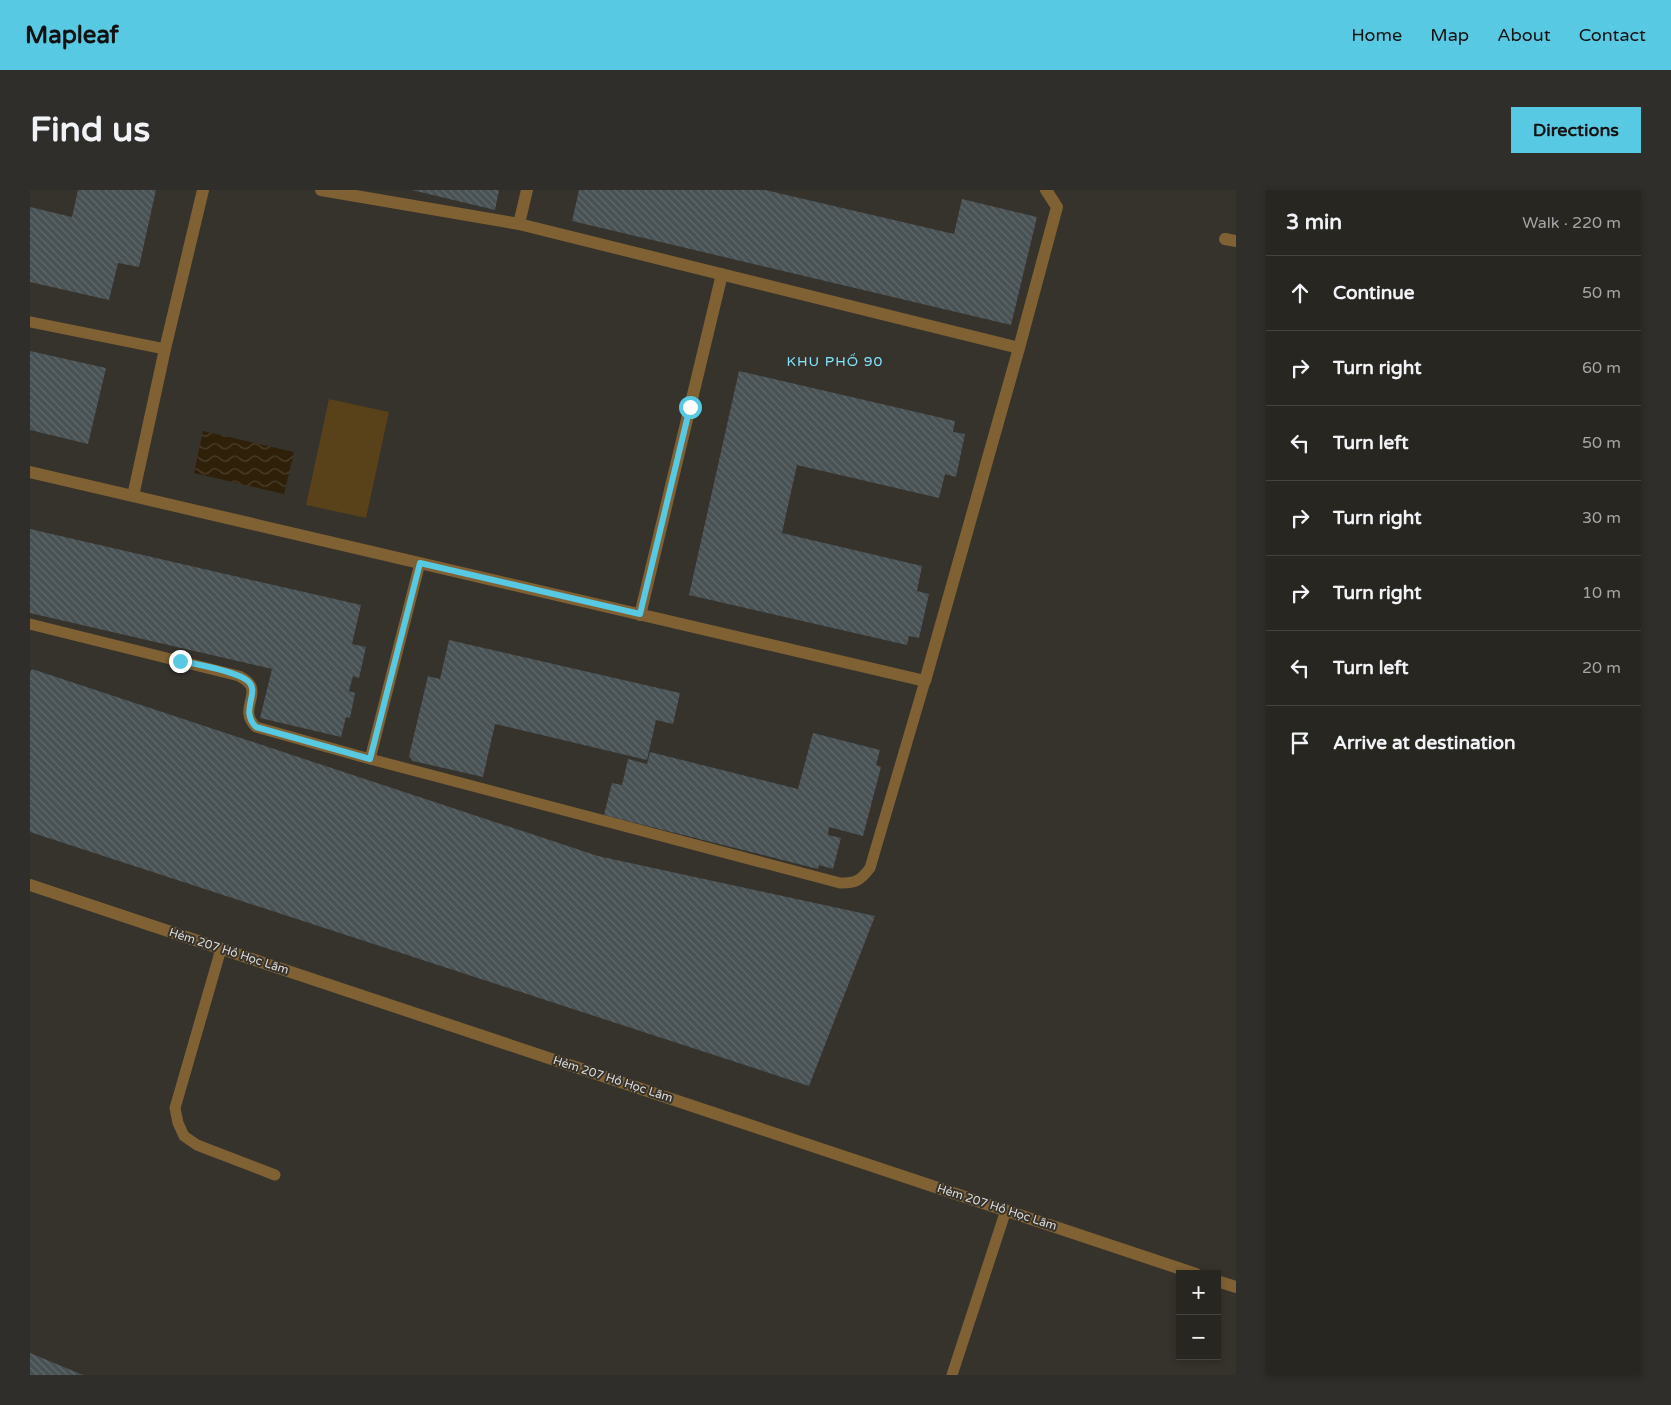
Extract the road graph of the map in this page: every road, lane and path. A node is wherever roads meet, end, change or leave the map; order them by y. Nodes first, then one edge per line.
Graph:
1 (202, 190) edge
2 (321, 190) edge
3 (527, 190) edge
4 (1046, 190) edge
5 (519, 224) junction
6 (722, 274) junction
7 (30, 322) edge
8 (165, 348) junction
9 (1019, 348) junction
10 (30, 472) edge
11 (133, 496) junction
12 (420, 563) junction
13 (640, 614) junction
14 (30, 624) edge
15 (924, 681) junction
16 (370, 759) junction
17 (30, 885) edge
18 (221, 948) junction
19 (275, 1175) dead end
20 (1006, 1210) junction
21 (1184, 1270) edge
22 (1221, 1282) edge
23 (1236, 1287) edge
24 (952, 1375) edge

1 - 8 street
2 - 5 street
3 - 5 street
4 - 9 street
5 - 6 street
6 - 9 street
6 - 13 street
7 - 8 lane
8 - 11 street
9 - 15 street
10 - 11 street
11 - 12 street
12 - 13 street
12 - 16 lane
13 - 15 street
14 - 16 lane
15 - 16 lane
17 - 18 street, Hẻm 207 Hồ Học Lãm
18 - 19 lane
18 - 20 street, Hẻm 207 Hồ Học Lãm
20 - 21 street, Hẻm 207 Hồ Học Lãm
20 - 24 lane
22 - 23 street

